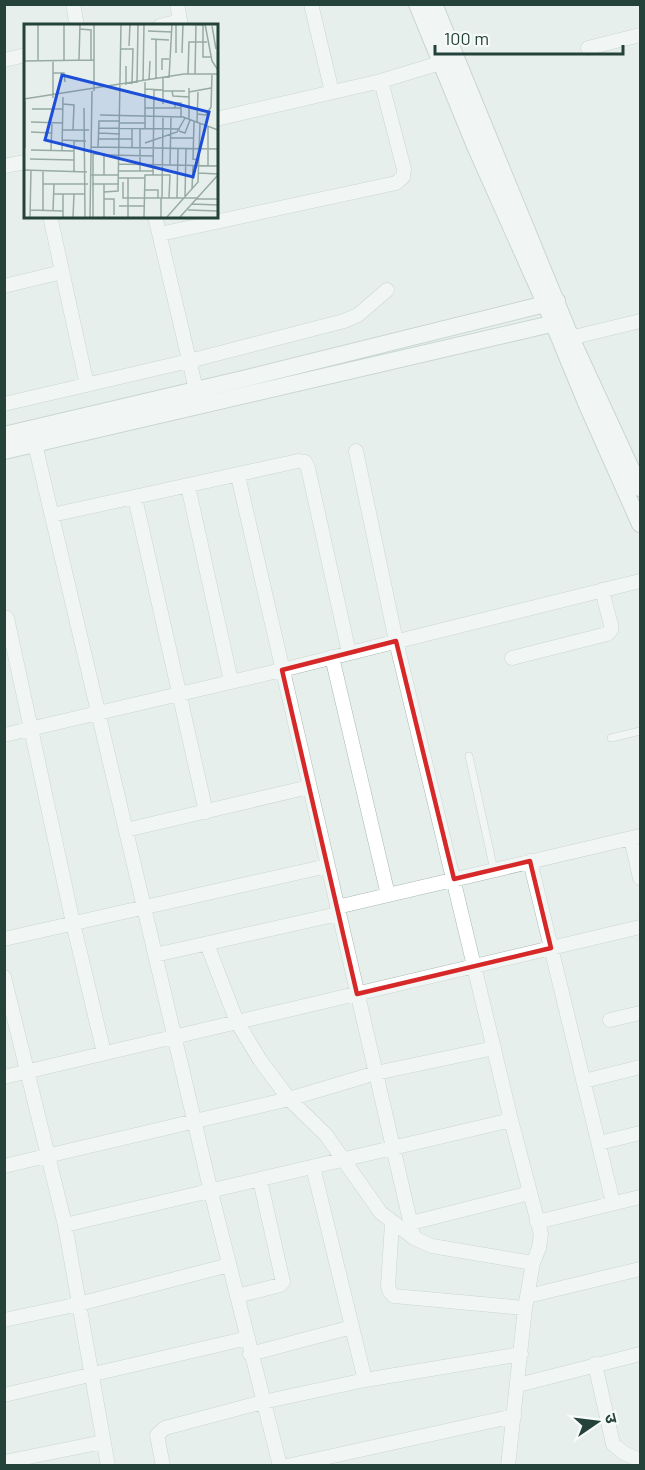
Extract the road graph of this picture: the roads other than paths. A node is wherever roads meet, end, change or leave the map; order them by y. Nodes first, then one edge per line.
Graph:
1 (73, 4) edge
2 (177, 4) edge
3 (311, 4) edge
4 (417, 4) edge
5 (434, 4) edge
6 (181, 23) edge
7 (77, 24) edge
8 (640, 35) edge
9 (588, 48) dead end
10 (24, 55) edge
11 (4, 60) edge
12 (440, 63) junction
13 (381, 81) junction
14 (332, 92) junction
15 (218, 119) edge
16 (24, 162) edge
17 (4, 166) edge
18 (50, 218) edge
19 (156, 218) edge
20 (160, 234) junction
21 (62, 272) junction
22 (4, 286) edge
23 (387, 290) dead end
24 (551, 302) junction
25 (640, 321) edge
26 (558, 322) junction
27 (566, 339) junction
28 (189, 362) junction
29 (87, 385) junction
30 (198, 398) junction
31 (4, 404) edge
32 (4, 435) edge
33 (35, 444) junction
34 (4, 451) edge
35 (356, 451) dead end
36 (238, 476) junction
37 (188, 486) junction
38 (640, 488) edge
39 (135, 498) junction
40 (52, 515) junction
41 (640, 524) edge
42 (640, 581) edge
43 (602, 590) junction
44 (7, 618) dead end
45 (396, 642) junction
46 (348, 653) junction
47 (332, 657) junction
48 (512, 658) dead end
49 (282, 670) junction
50 (231, 681) junction
51 (179, 694) junction
52 (98, 713) junction
53 (32, 729) junction
54 (640, 731) edge
55 (4, 735) edge
56 (611, 738) dead end
57 (469, 756) dead end
58 (309, 787) junction
59 (206, 812) junction
60 (126, 830) junction
61 (636, 837) edge
62 (530, 861) junction
63 (327, 866) junction
64 (494, 870) junction
65 (640, 878) edge
66 (454, 879) junction
67 (388, 895) junction
68 (144, 907) junction
69 (338, 911) junction
70 (73, 923) junction
71 (640, 927) edge
72 (4, 939) edge
73 (207, 944) junction
74 (551, 948) junction
75 (155, 955) junction
76 (475, 966) junction
77 (4, 977) edge
78 (357, 994) junction
79 (640, 1013) edge
80 (610, 1020) dead end
81 (237, 1022) junction
82 (175, 1037) junction
83 (494, 1048) junction
84 (104, 1053) junction
85 (640, 1067) edge
86 (28, 1072) junction
87 (375, 1073) junction
88 (4, 1077) edge
89 (584, 1081) junction
90 (289, 1098) junction
91 (511, 1120) junction
92 (195, 1121) junction
93 (640, 1133) edge
94 (599, 1143) junction
95 (393, 1148) junction
96 (48, 1156) junction
97 (344, 1160) junction
98 (4, 1166) edge
99 (313, 1167) junction
100 (260, 1180) junction
101 (211, 1192) junction
102 (530, 1193) junction
103 (640, 1197) edge
104 (613, 1203) junction
105 (392, 1222) junction
106 (537, 1222) junction
107 (411, 1223) junction
108 (65, 1225) junction
109 (414, 1238) junction
110 (533, 1263) junction
111 (229, 1265) junction
112 (640, 1269) edge
113 (237, 1296) junction
114 (527, 1302) junction
115 (79, 1304) junction
116 (4, 1320) edge
117 (352, 1327) junction
118 (248, 1338) junction
119 (250, 1354) junction
120 (521, 1354) junction
121 (640, 1354) edge
122 (595, 1364) junction
123 (91, 1375) junction
124 (365, 1380) junction
125 (518, 1385) junction
126 (4, 1395) edge
127 (264, 1402) junction
128 (514, 1416) junction
129 (102, 1442) junction
130 (640, 1460) edge
131 (4, 1462) edge
132 (108, 1466) edge
133 (163, 1466) edge
134 (280, 1466) edge
135 (287, 1466) edge
136 (508, 1466) edge

1 - 7 street
2 - 6 street
3 - 14 street
4 - 12 street
5 - 24 street
8 - 9 street
10 - 11 street
12 - 13 street
12 - 24 street
13 - 14 street
13 - 20 street
14 - 15 street
16 - 17 street
18 - 21 street
19 - 20 street
20 - 28 street
21 - 22 street
21 - 29 street
23 - 28 street
24 - 26 street
24 - 30 street
25 - 27 street
26 - 27 street
26 - 30 street
27 - 38 street
27 - 41 street
28 - 29 street
28 - 30 street
29 - 31 street
30 - 32 street
30 - 33 street
33 - 34 street
33 - 40 street
35 - 45 street
36 - 37 street
36 - 46 street
36 - 49 street
37 - 39 street
37 - 50 street
39 - 40 street
39 - 51 street
40 - 52 street
42 - 43 street
43 - 45 street
43 - 48 street
44 - 53 street
45 - 46 street
45 - 66 street
46 - 47 street
47 - 49 street
47 - 67 street
49 - 50 street
49 - 58 street
50 - 51 street
51 - 52 street
51 - 59 street
52 - 53 street
52 - 60 street
53 - 55 street
53 - 70 street
54 - 56 lane
57 - 64 lane
58 - 59 street
58 - 63 street
59 - 60 street
60 - 68 street
61 - 62 street
61 - 65 street
62 - 64 street
62 - 74 street
63 - 68 street
63 - 69 street
64 - 66 street
66 - 67 street
66 - 76 street
67 - 69 street
68 - 70 street
68 - 75 street
69 - 73 street
69 - 78 street
70 - 72 street
70 - 84 street
71 - 74 street
73 - 75 street
73 - 81 street
74 - 76 street
74 - 89 street
75 - 82 street
76 - 78 street
76 - 83 street
77 - 86 street
78 - 81 street
78 - 87 street
79 - 80 street
81 - 82 street
81 - 90 street
82 - 84 street
82 - 92 street
83 - 87 street
83 - 91 street
84 - 86 street
85 - 89 street
86 - 88 street
86 - 96 street
87 - 90 street
87 - 95 street
89 - 94 street
90 - 92 street
90 - 97 street
91 - 95 street
91 - 102 street
92 - 96 street
92 - 101 street
93 - 94 street
94 - 104 street
95 - 97 street
95 - 107 street
96 - 98 street
96 - 108 street
97 - 99 street
97 - 105 street
99 - 100 street
99 - 117 street
100 - 101 street
100 - 113 street
101 - 108 street
101 - 111 street
102 - 106 street
102 - 107 street
103 - 104 street
104 - 106 street
105 - 109 street
105 - 114 street
106 - 110 street
107 - 109 street
108 - 115 street
109 - 110 street
110 - 114 street
111 - 113 street
111 - 115 street
112 - 114 street
113 - 118 street
114 - 120 street
115 - 116 street
115 - 123 street
117 - 119 street
117 - 124 street
118 - 119 street
118 - 123 street
119 - 127 street
120 - 124 street
120 - 125 street
121 - 122 street
122 - 125 street
122 - 130 street
123 - 126 street
123 - 129 street
124 - 127 street
125 - 128 street
127 - 133 street
127 - 134 street
128 - 135 street
128 - 136 street
129 - 131 street
129 - 132 street

